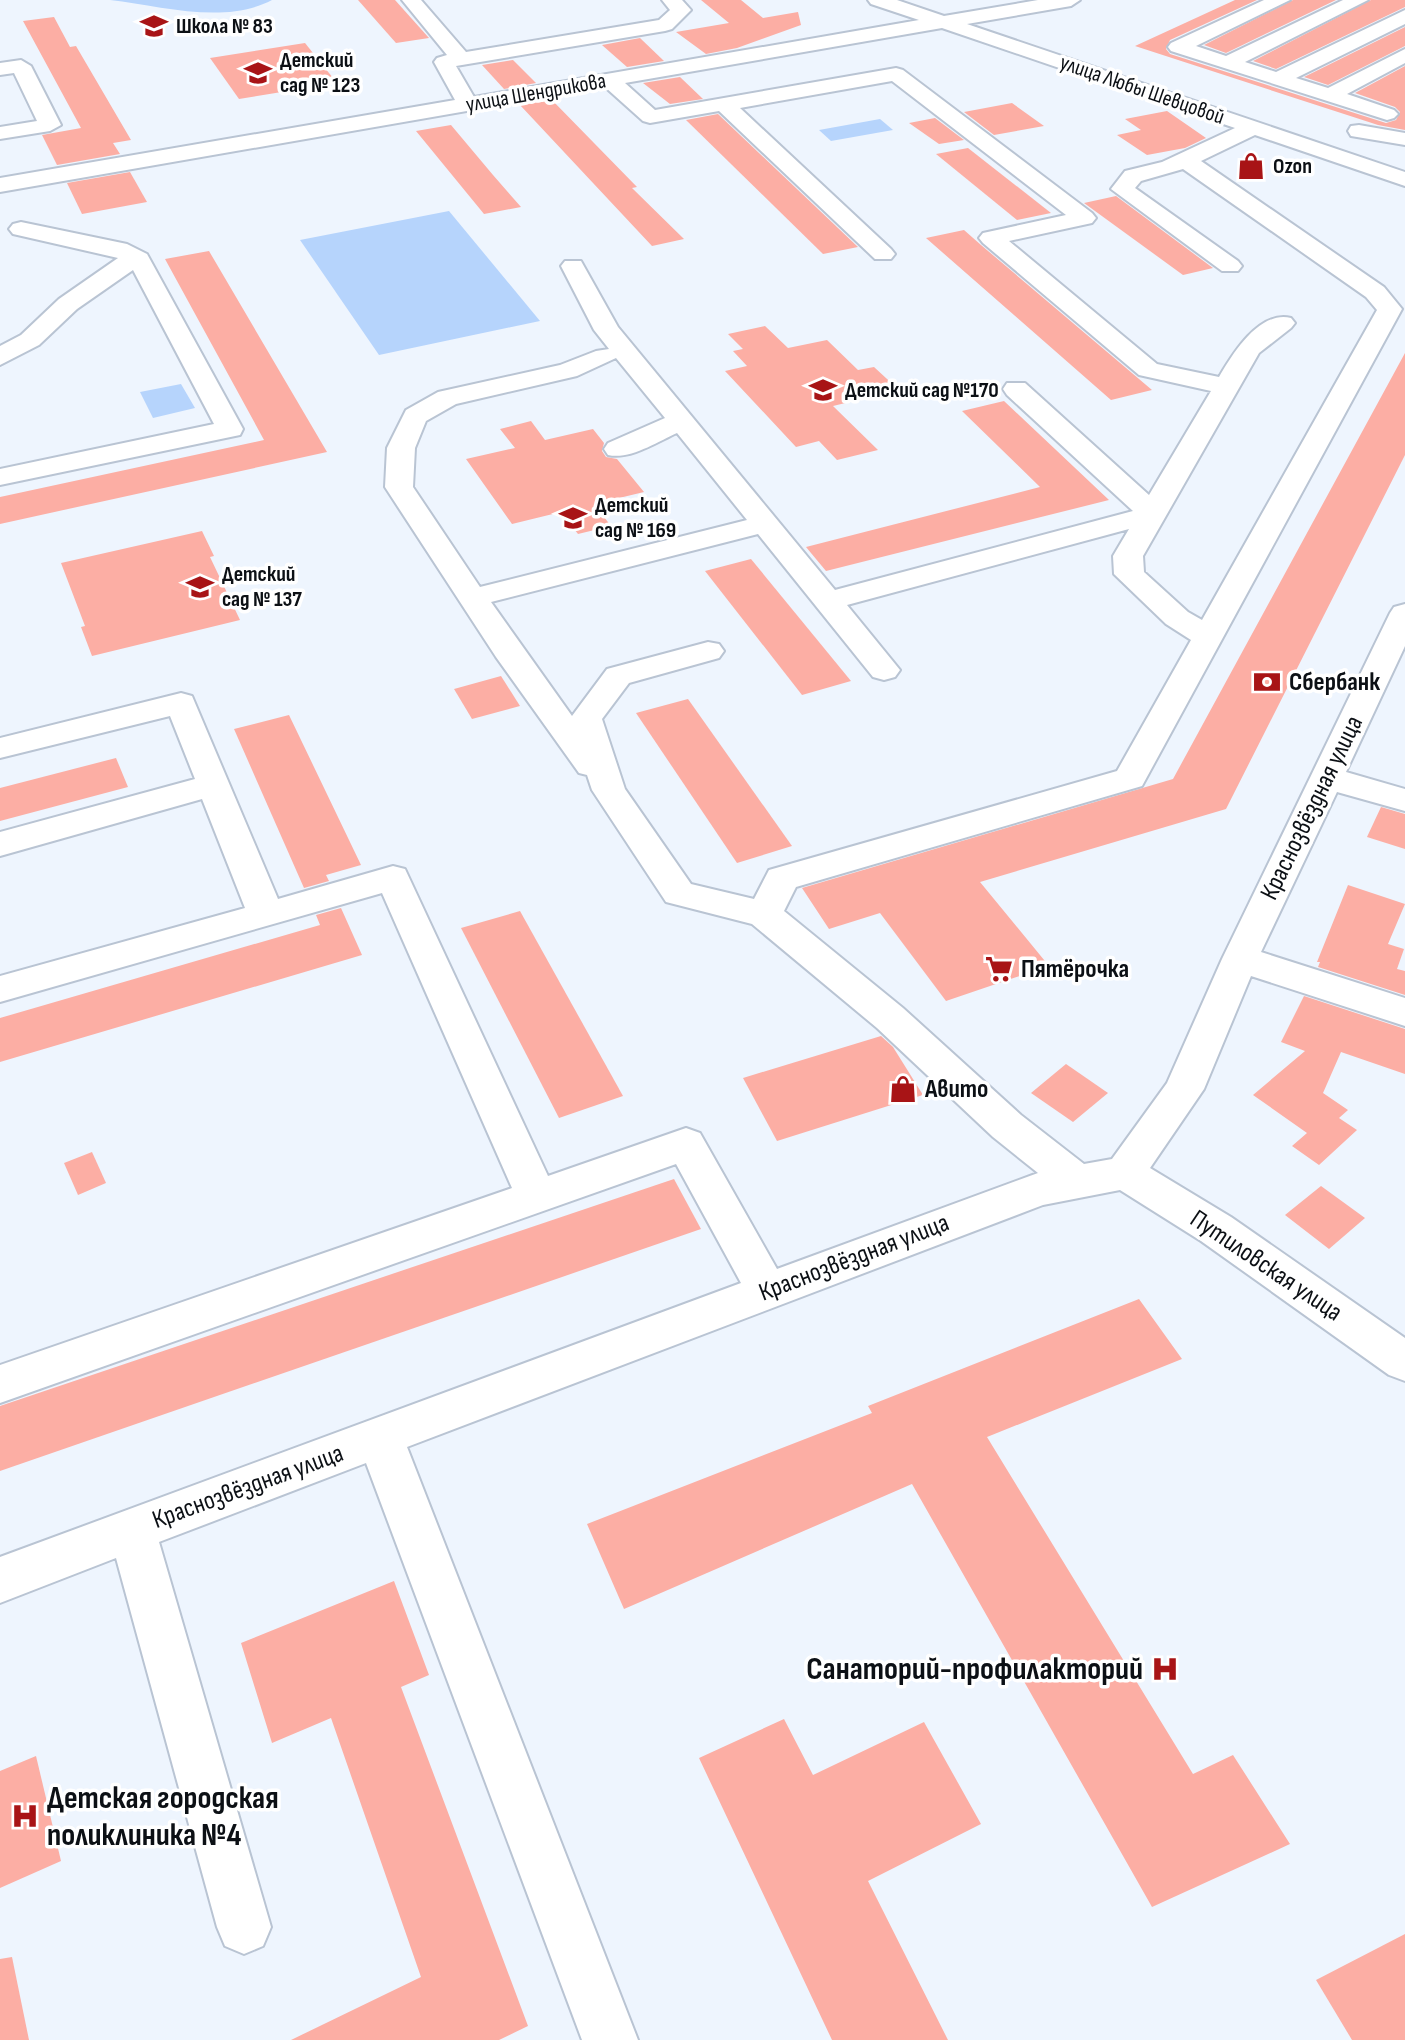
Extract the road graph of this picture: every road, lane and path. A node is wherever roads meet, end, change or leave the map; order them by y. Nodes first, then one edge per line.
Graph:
1 (411, 0) edge
2 (671, 0) edge
3 (878, 0) edge
4 (1071, 0) edge
5 (1280, 0) edge
6 (1358, 0) edge
7 (1405, 16) edge
8 (946, 23) junction
9 (1405, 55) edge
10 (461, 59) junction
11 (1227, 63) junction
12 (0, 69) edge
13 (1278, 79) junction
14 (610, 80) junction
15 (1329, 96) junction
16 (724, 104) junction
17 (468, 105) junction
18 (1396, 108) edge
19 (1253, 128) junction
20 (1359, 131) junction
21 (0, 133) edge
22 (1405, 139) edge
23 (1321, 151) junction
24 (1185, 160) junction
25 (1405, 179) edge
26 (1, 185) edge
27 (11, 231) edge
28 (883, 254) dead end
29 (135, 257) junction
30 (573, 266) dead end
31 (1230, 266) dead end
32 (1282, 323) dead end
33 (605, 356) dead end
34 (0, 357) edge
35 (1227, 387) junction
36 (1016, 389) dead end
37 (681, 421) junction
38 (618, 449) dead end
39 (0, 477) edge
40 (1153, 514) junction
41 (764, 524) junction
42 (472, 598) junction
43 (828, 601) junction
44 (1404, 619) edge
45 (1208, 637) junction
46 (708, 651) dead end
47 (884, 670) dead end
48 (0, 748) edge
49 (1328, 778) junction
50 (215, 784) junction
51 (609, 790) junction
52 (1405, 800) edge
53 (0, 844) edge
54 (764, 914) junction
55 (266, 915) junction
56 (1240, 959) junction
57 (0, 989) edge
58 (1405, 1012) edge
59 (1125, 1173) junction
60 (1077, 1182) junction
61 (536, 1195) junction
62 (767, 1291) junction
63 (1405, 1362) edge
64 (0, 1384) edge
65 (380, 1438) junction
66 (132, 1530) junction
67 (0, 1580) edge
68 (244, 1927) dead end
69 (610, 2040) edge

1 - 10 street
2 - 10 street
3 - 8 street, улица Любы Шевцовой
4 - 8 street, улица Шендрикова
5 - 11 street
6 - 11 street
7 - 13 street
8 - 14 street, улица Шендрикова
8 - 19 street, улица Любы Шевцовой
9 - 15 street
10 - 17 street
11 - 13 street
12 - 21 street
13 - 15 street
14 - 16 street
14 - 17 street, улица Шендрикова
15 - 18 street
16 - 28 street
16 - 35 street
17 - 26 street, улица Шендрикова
18 - 20 street
19 - 23 street, улица Любы Шевцовой
19 - 24 street
20 - 22 street
20 - 23 street
23 - 25 street, улица Любы Шевцовой
24 - 31 street
24 - 45 street
26 - 27 street
27 - 29 street
29 - 34 street
29 - 39 street
30 - 37 street
32 - 35 street
33 - 42 street
35 - 40 street
36 - 40 street
37 - 38 street
37 - 41 street
40 - 43 street
40 - 45 street
41 - 42 street
41 - 43 street
42 - 51 street
43 - 47 street
44 - 49 street, Краснозвёздная улица
45 - 54 street
46 - 51 street
48 - 50 street
49 - 52 street
49 - 56 street, Краснозвёздная улица
50 - 53 street
50 - 55 street
51 - 54 street
54 - 60 street
55 - 57 street
55 - 61 street
56 - 58 street
56 - 59 street, Краснозвёздная улица
59 - 60 street, Краснозвёздная улица
59 - 63 street, Путиловская улица
60 - 62 street, Краснозвёздная улица
61 - 62 street
61 - 64 street
62 - 65 street, Краснозвёздная улица
65 - 66 street, Краснозвёздная улица
65 - 69 street
66 - 67 street, Краснозвёздная улица
66 - 68 street

